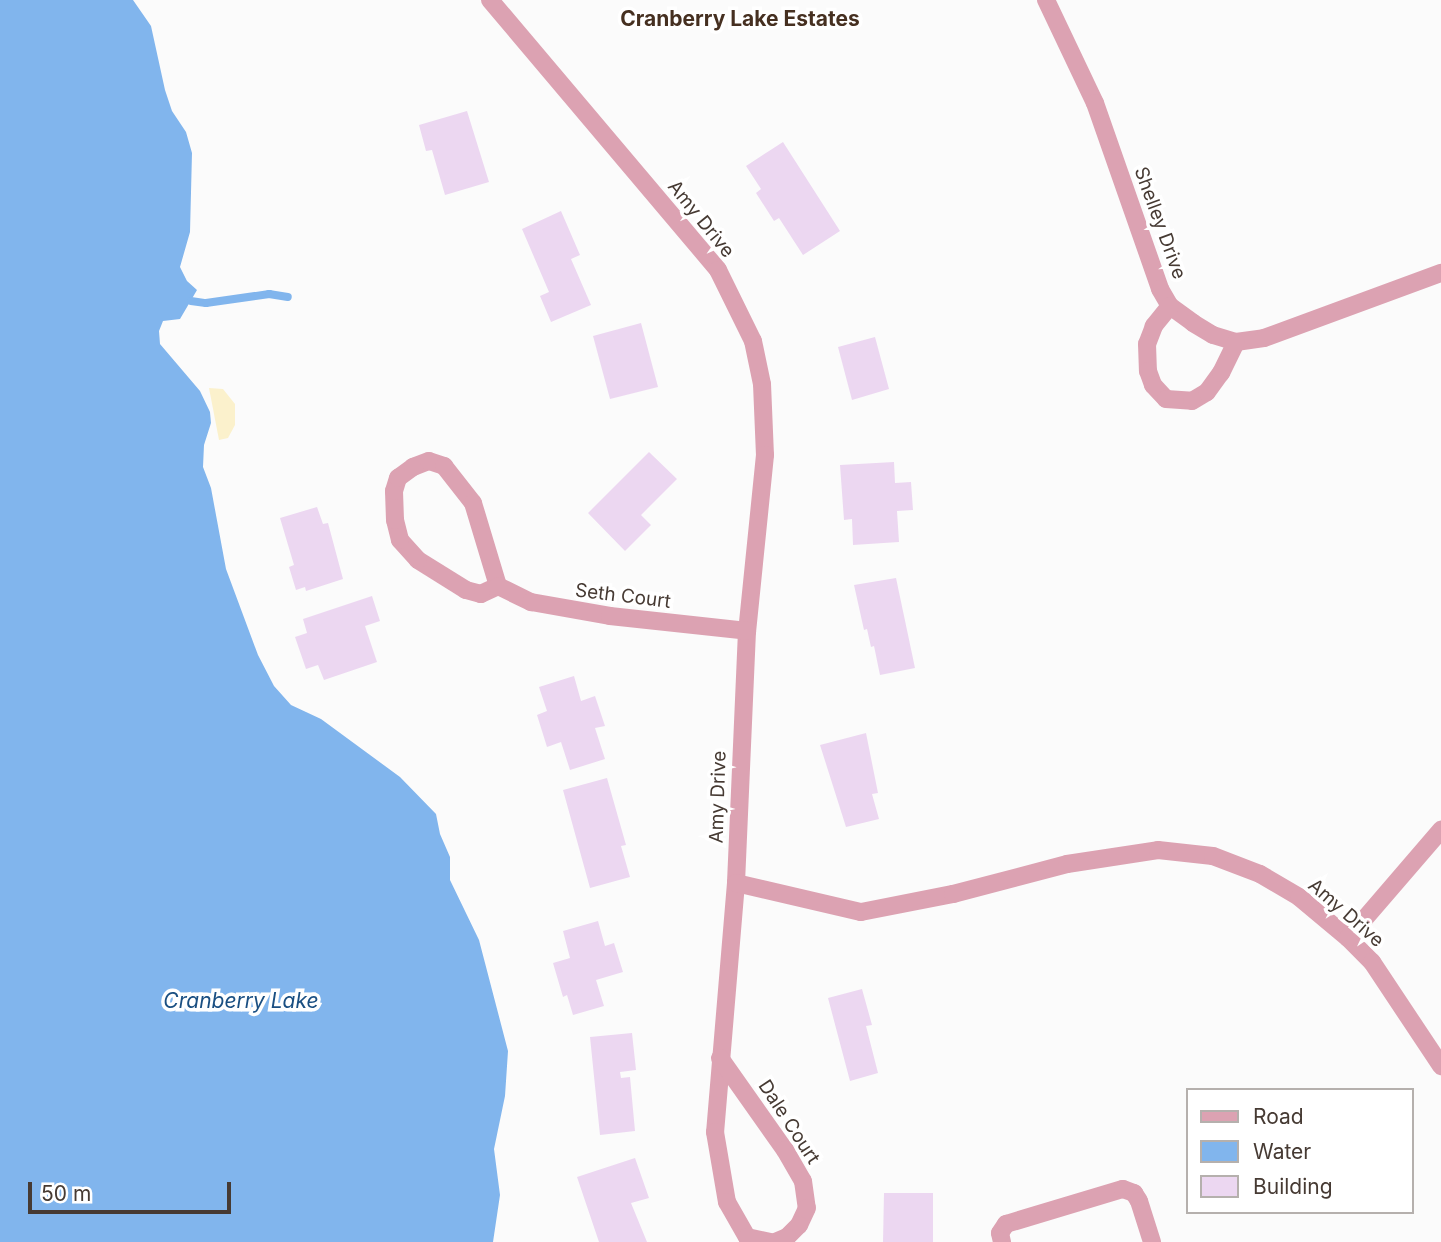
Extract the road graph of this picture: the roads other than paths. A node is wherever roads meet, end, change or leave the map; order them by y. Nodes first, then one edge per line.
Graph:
1 (490, 0) edge
2 (1046, 0) edge
3 (1441, 273) edge
4 (1170, 306) junction
5 (1236, 342) junction
6 (498, 586) junction
7 (747, 631) junction
8 (1441, 830) edge
9 (736, 883) junction
10 (1348, 938) junction
11 (720, 1058) junction
12 (1441, 1066) edge
13 (772, 1242) edge
14 (1002, 1242) edge
15 (1152, 1242) edge

1 - 7 street, Amy Drive
2 - 4 street, Shelley Drive
3 - 5 street
4 - 5 street, Shelley Drive
4 - 5 street
6 - 6 street
6 - 7 street, Seth Court
7 - 9 street, Amy Drive
8 - 10 street
9 - 10 street, Amy Drive
9 - 11 street, Dale Court
10 - 12 street, Amy Drive
11 - 13 street, Dale Court
11 - 13 street, Dale Court
14 - 15 street

